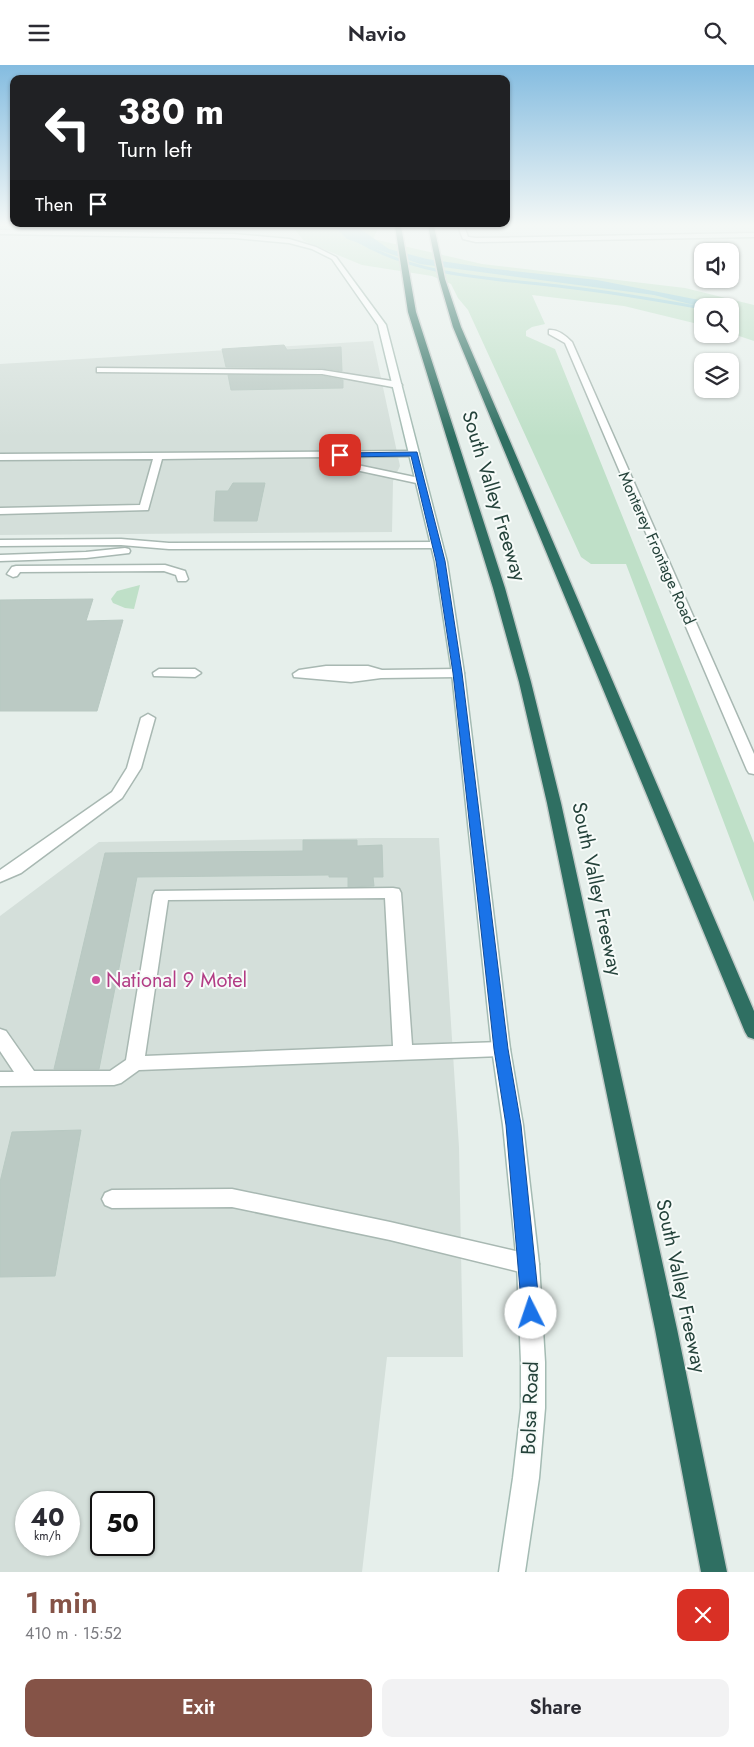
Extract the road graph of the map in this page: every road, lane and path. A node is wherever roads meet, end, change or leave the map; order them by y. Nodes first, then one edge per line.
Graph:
1 (362, 296) edge
2 (409, 296) edge
3 (447, 296) edge
4 (552, 332) dead end
5 (100, 370) dead end
6 (398, 385) junction
7 (414, 454) junction
8 (322, 455) junction
9 (158, 456) junction
10 (0, 457) edge
11 (421, 481) junction
12 (0, 511) edge
13 (0, 543) edge
14 (437, 545) junction
15 (169, 546) junction
16 (0, 558) edge
17 (14, 574) dead end
18 (182, 579) dead end
19 (160, 673) dead end
20 (195, 673) dead end
21 (458, 673) junction
22 (381, 674) junction
23 (148, 718) dead end
24 (754, 770) edge
25 (0, 877) edge
26 (754, 1032) edge
27 (0, 1036) edge
28 (501, 1049) junction
29 (403, 1052) junction
30 (135, 1063) junction
31 (28, 1078) junction
32 (0, 1079) edge
33 (112, 1199) dead end
34 (528, 1265) junction
35 (512, 1572) edge
36 (714, 1572) edge

1 - 6 main road, Bolsa Road
2 - 36 highway, South Valley Freeway
3 - 26 highway, South Valley Freeway
4 - 24 main road, Monterey Frontage Road
5 - 6 main road
6 - 7 main road, Bolsa Road
7 - 8 main road
7 - 11 main road, Bolsa Road
8 - 9 main road
8 - 11 main road
9 - 10 main road
9 - 12 main road
11 - 14 main road, Bolsa Road
13 - 15 main road
14 - 15 main road
14 - 21 main road, Bolsa Road
15 - 16 main road
17 - 18 main road
19 - 20 main road
21 - 22 main road
21 - 28 main road, Bolsa Road
22 - 22 main road
23 - 25 main road
27 - 31 main road
28 - 29 main road
28 - 34 main road, Bolsa Road
29 - 30 main road
29 - 30 main road
30 - 31 main road
31 - 32 main road
33 - 34 main road
34 - 35 main road, Bolsa Road

